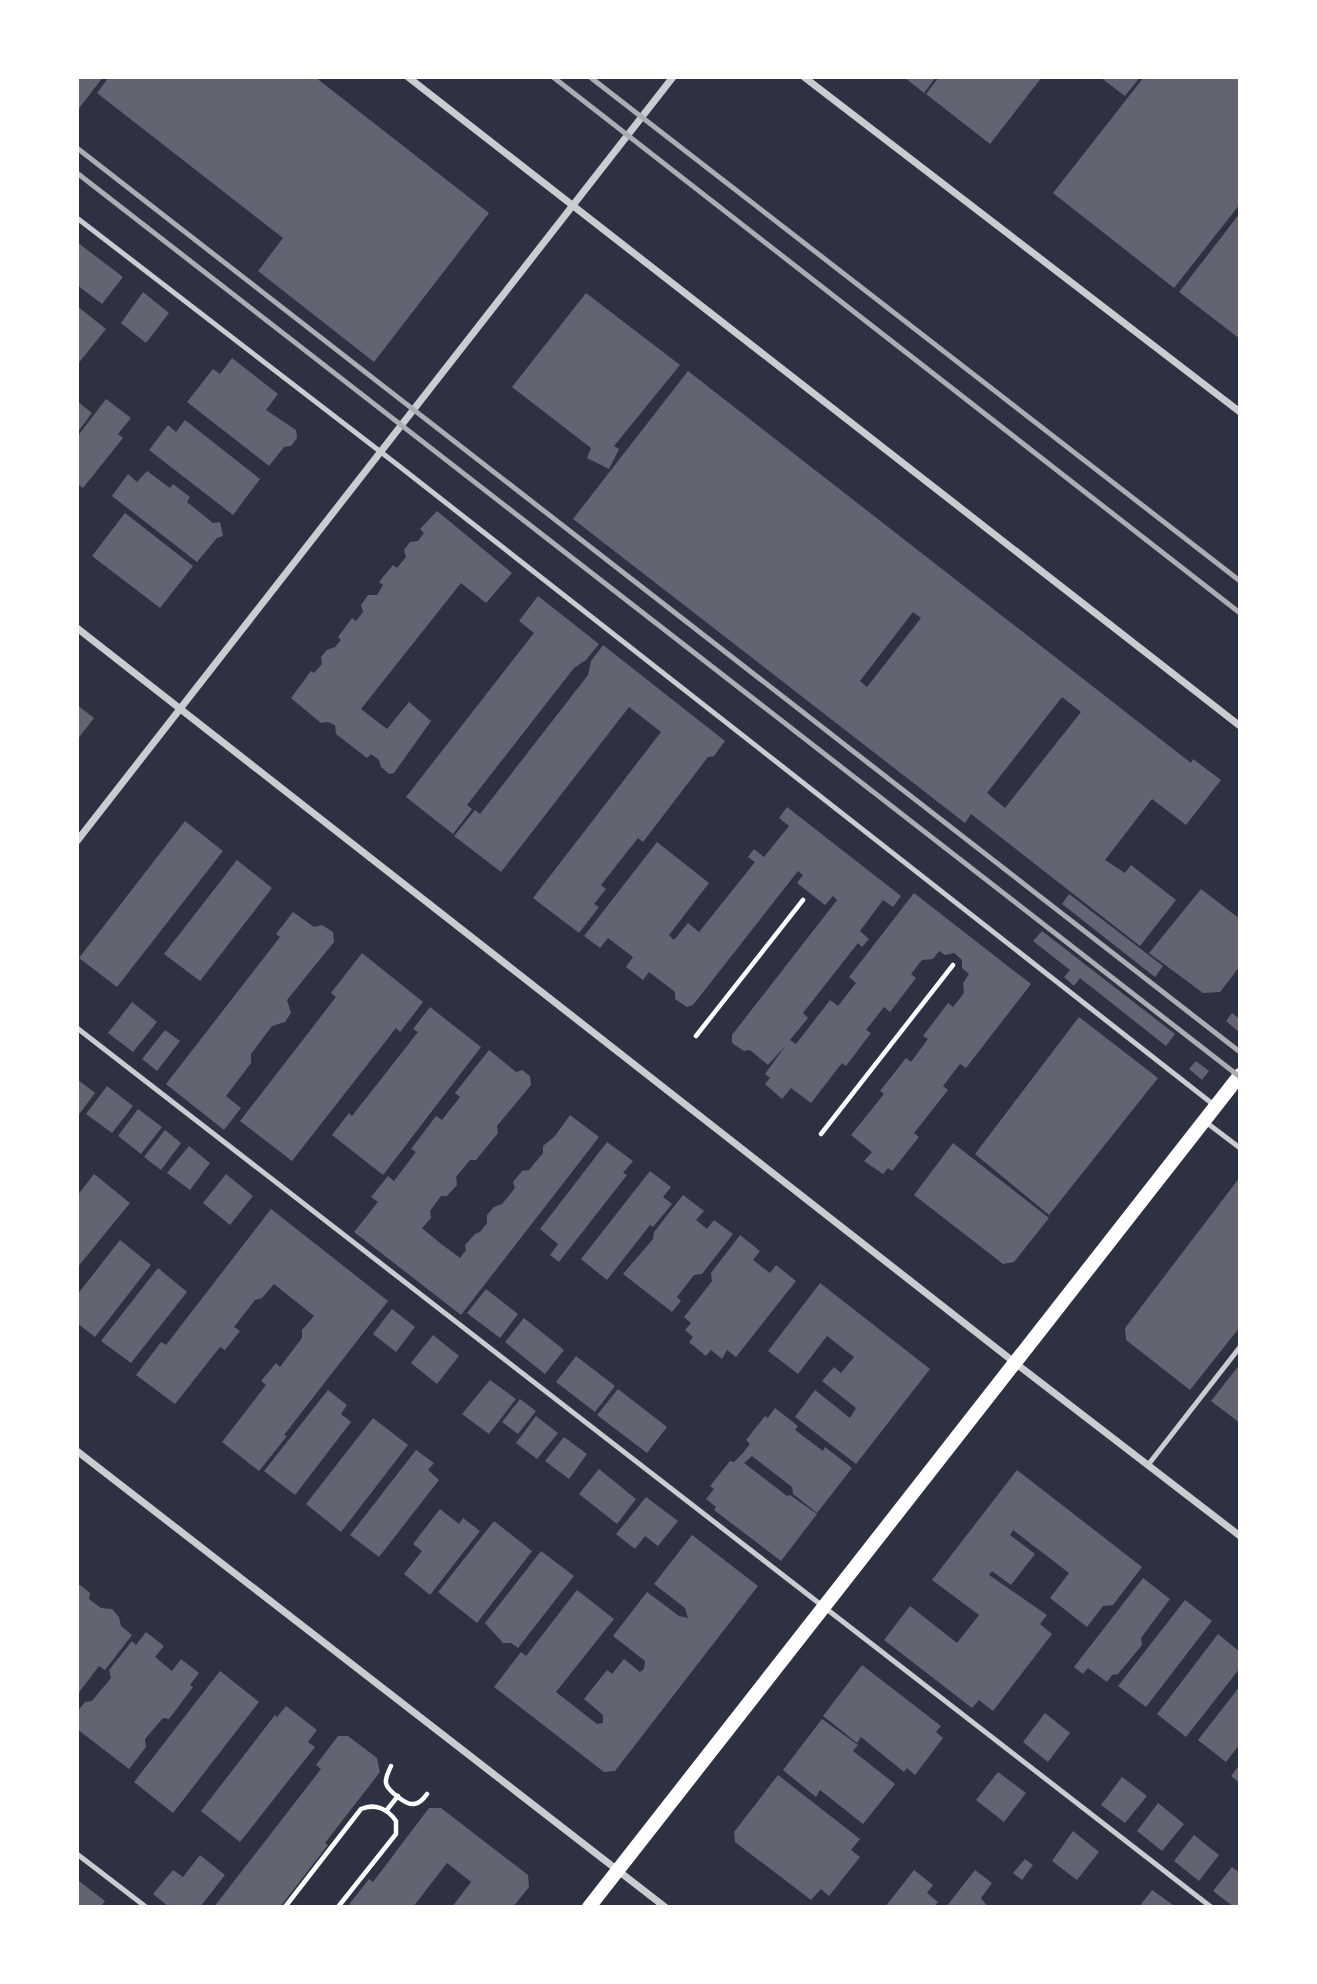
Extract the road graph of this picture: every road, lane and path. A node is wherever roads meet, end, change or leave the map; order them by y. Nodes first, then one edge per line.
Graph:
1 (408, 77) edge
2 (673, 77) edge
3 (804, 77) edge
4 (572, 205) junction
5 (77, 218) edge
6 (1240, 412) edge
7 (381, 453) junction
8 (77, 628) edge
9 (181, 709) junction
10 (1240, 726) edge
11 (77, 841) edge
12 (803, 900) dead end
13 (953, 965) dead end
14 (77, 1028) edge
15 (696, 1036) dead end
16 (1240, 1075) edge
17 (1216, 1106) junction
18 (1204, 1121) junction
19 (821, 1134) dead end
20 (1240, 1149) edge
21 (1240, 1347) edge
22 (1014, 1363) junction
23 (77, 1451) edge
24 (1148, 1465) junction
25 (1240, 1536) edge
26 (824, 1607) junction
27 (391, 1766) dead end
28 (427, 1794) dead end
29 (398, 1796) junction
30 (386, 1811) junction
31 (77, 1854) edge
32 (618, 1871) junction
33 (146, 1907) edge
34 (285, 1907) edge
35 (338, 1907) edge
36 (589, 1907) edge
37 (664, 1907) edge
38 (1211, 1907) edge

1 - 4 street
2 - 4 street
3 - 6 street
4 - 7 street
4 - 10 street
5 - 7 lane
7 - 9 street
7 - 17 lane
8 - 9 street
9 - 11 street
9 - 22 street
12 - 15 path
13 - 19 path
14 - 26 lane
16 - 17 main road
17 - 18 main road
18 - 20 lane
18 - 22 main road
21 - 24 lane
22 - 24 street
22 - 26 main road
23 - 32 street
24 - 25 street
26 - 32 main road
26 - 38 lane
27 - 29 path
28 - 29 path
29 - 30 path
30 - 34 path
30 - 35 path
31 - 33 lane
32 - 36 main road
32 - 37 street

